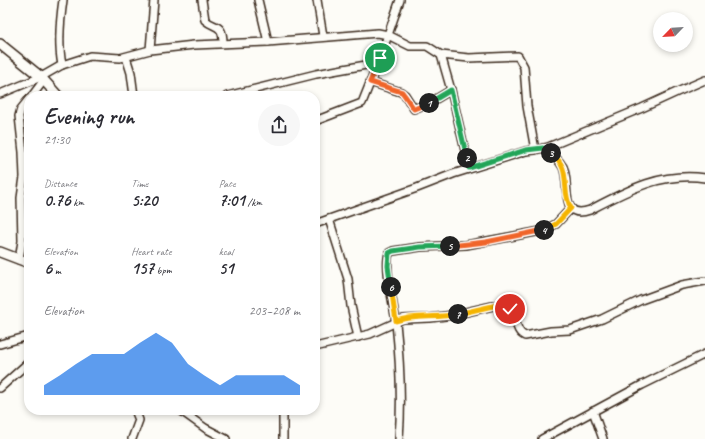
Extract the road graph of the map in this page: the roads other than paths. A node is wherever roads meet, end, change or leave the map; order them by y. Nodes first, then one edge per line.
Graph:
1 (63, 0) edge
2 (154, 0) edge
3 (202, 0) edge
4 (258, 0) edge
5 (317, 0) edge
6 (400, 0) edge
7 (388, 35) junction
8 (323, 36) junction
9 (268, 42) junction
10 (224, 43) junction
11 (0, 44) edge
12 (150, 50) junction
13 (5, 52) edge
14 (441, 56) junction
15 (126, 57) junction
16 (378, 63) junction
17 (62, 65) junction
18 (43, 79) junction
19 (705, 80) edge
20 (370, 82) junction
21 (451, 90) junction
22 (35, 91) edge
23 (54, 91) edge
24 (133, 91) edge
25 (247, 91) edge
26 (0, 94) edge
27 (24, 105) edge
28 (320, 119) edge
29 (543, 148) junction
30 (534, 150) junction
31 (469, 168) junction
32 (24, 178) edge
33 (24, 178) edge
34 (705, 178) edge
35 (571, 208) junction
36 (329, 219) junction
37 (320, 222) edge
38 (0, 252) edge
39 (20, 260) junction
40 (24, 261) edge
41 (705, 281) edge
42 (396, 321) junction
43 (358, 336) junction
44 (24, 337) edge
45 (0, 344) edge
46 (320, 346) edge
47 (705, 354) edge
48 (24, 366) edge
49 (0, 388) edge
50 (593, 411) junction
51 (137, 415) edge
52 (187, 415) edge
53 (283, 415) edge
54 (132, 439) edge
55 (226, 439) edge
56 (283, 439) edge
57 (400, 439) edge
58 (542, 439) edge
59 (603, 439) edge

1 - 17 street
2 - 12 street
3 - 10 street
4 - 9 street
5 - 8 street
6 - 7 street
7 - 8 street
7 - 14 street
7 - 16 street
8 - 9 street
9 - 10 street
10 - 12 street
11 - 13 street
12 - 15 street
13 - 18 street
14 - 21 street
14 - 30 street
15 - 17 street
15 - 24 street
16 - 20 street
16 - 25 street
17 - 18 street
18 - 22 street
18 - 23 street
18 - 26 street
19 - 29 street
20 - 21 street
20 - 28 street
21 - 31 street
27 - 33 street
29 - 30 street
29 - 35 street
30 - 31 street
31 - 36 street
32 - 39 street
34 - 35 street
35 - 42 street
36 - 37 street
36 - 43 street
38 - 39 street
39 - 40 street
41 - 42 street
42 - 43 street
42 - 57 street
43 - 46 street
44 - 45 street
47 - 50 street
48 - 49 street
50 - 58 street
50 - 59 street
51 - 54 street
52 - 55 street
53 - 56 street

